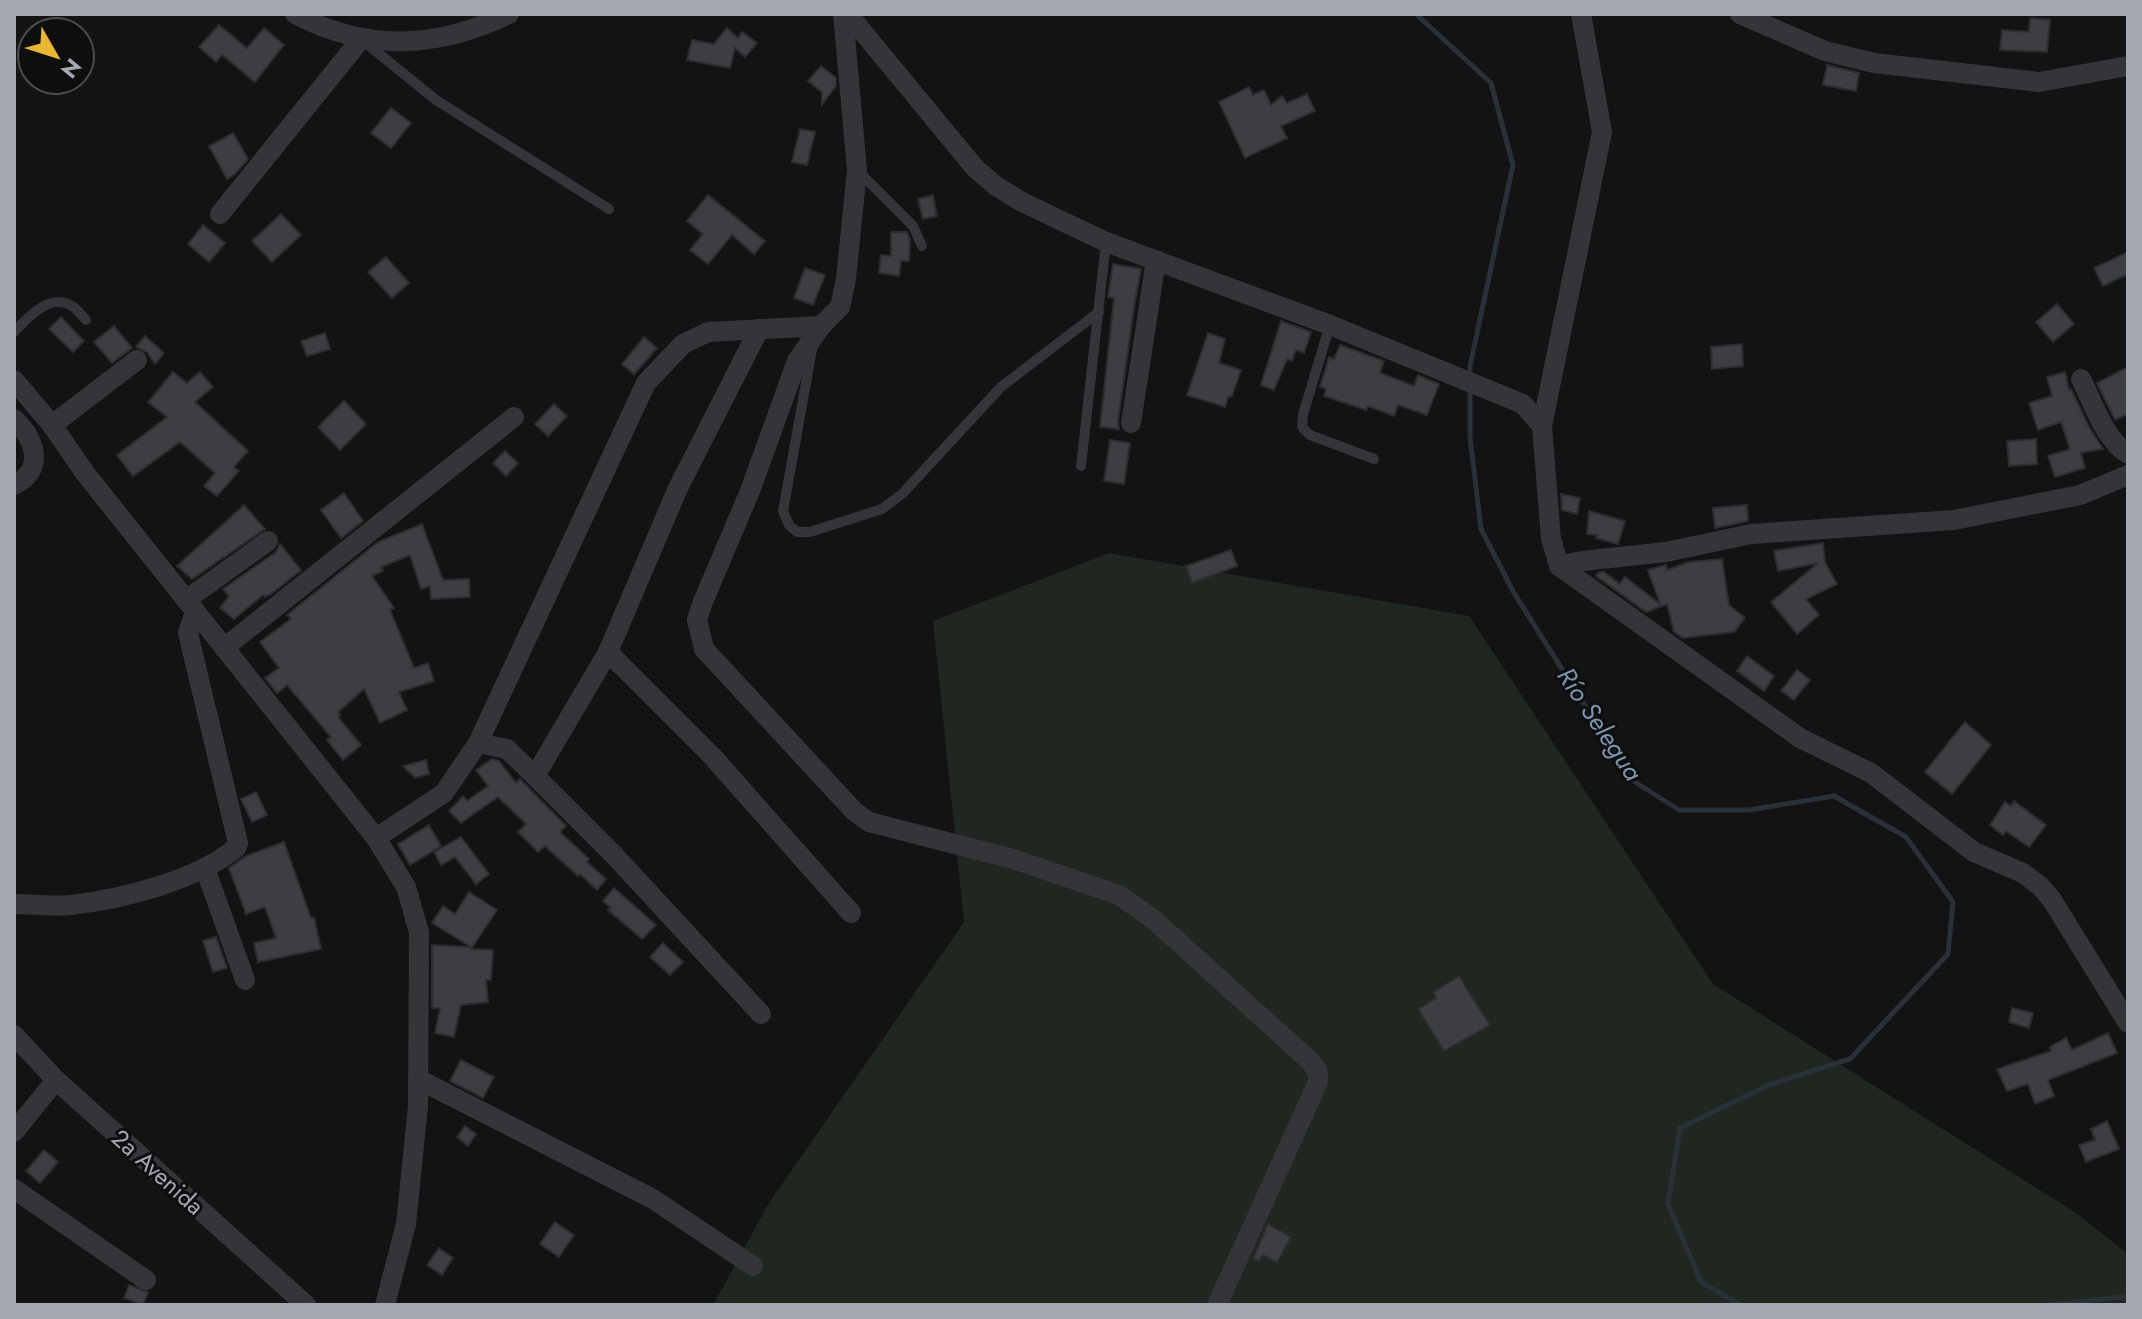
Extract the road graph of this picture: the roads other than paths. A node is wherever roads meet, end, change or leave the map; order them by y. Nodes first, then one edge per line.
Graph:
1 (295, 14) edge
2 (509, 14) edge
3 (846, 14) edge
4 (1581, 14) edge
5 (1740, 14) edge
6 (361, 39) junction
7 (2128, 66) edge
8 (857, 170) junction
9 (609, 209) dead end
10 (220, 214) dead end
11 (1106, 242) junction
12 (922, 246) dead end
13 (1156, 260) junction
14 (1099, 312) junction
15 (86, 320) dead end
16 (1330, 325) junction
17 (759, 329) junction
18 (14, 332) edge
19 (817, 332) junction
20 (137, 360) dead end
21 (2081, 379) dead end
22 (14, 380) edge
23 (514, 417) dead end
24 (14, 419) edge
25 (1131, 423) dead end
26 (52, 425) junction
27 (1542, 426) junction
28 (2128, 454) edge
29 (1374, 459) dead end
30 (1081, 466) dead end
31 (2128, 475) edge
32 (14, 485) edge
33 (268, 541) dead end
34 (1559, 566) junction
35 (191, 606) junction
36 (224, 648) junction
37 (608, 652) junction
38 (478, 743) junction
39 (535, 776) junction
40 (376, 838) junction
41 (205, 868) junction
42 (14, 904) edge
43 (851, 913) dead end
44 (245, 980) dead end
45 (761, 1014) dead end
46 (2128, 1023) edge
47 (14, 1035) edge
48 (418, 1079) junction
49 (56, 1080) junction
50 (14, 1132) edge
51 (14, 1189) edge
52 (753, 1266) dead end
53 (146, 1280) dead end
54 (306, 1305) edge
55 (385, 1305) edge
56 (1217, 1305) edge

1 - 6 street
2 - 6 street
3 - 8 street
3 - 11 street
4 - 27 street
5 - 7 street
6 - 9 lane
6 - 10 street
8 - 12 lane
8 - 19 street
11 - 13 street
11 - 14 lane
13 - 16 street
13 - 25 street
14 - 19 lane
14 - 30 lane
15 - 18 lane
16 - 27 street
16 - 29 lane
17 - 19 street
17 - 37 street
17 - 38 street
19 - 56 street
20 - 26 street
21 - 28 street
22 - 26 street
23 - 36 street
24 - 32 street
26 - 35 street
27 - 34 street
31 - 34 street
33 - 35 street
34 - 46 street
35 - 36 street
35 - 41 street
36 - 40 street
37 - 39 street
37 - 43 street
38 - 39 street
38 - 40 street
39 - 45 street
40 - 48 street
41 - 42 street
41 - 44 street
47 - 49 street, 2a Avenida
48 - 52 street
48 - 55 street
49 - 50 street
49 - 54 street, 2a Avenida
51 - 53 street

